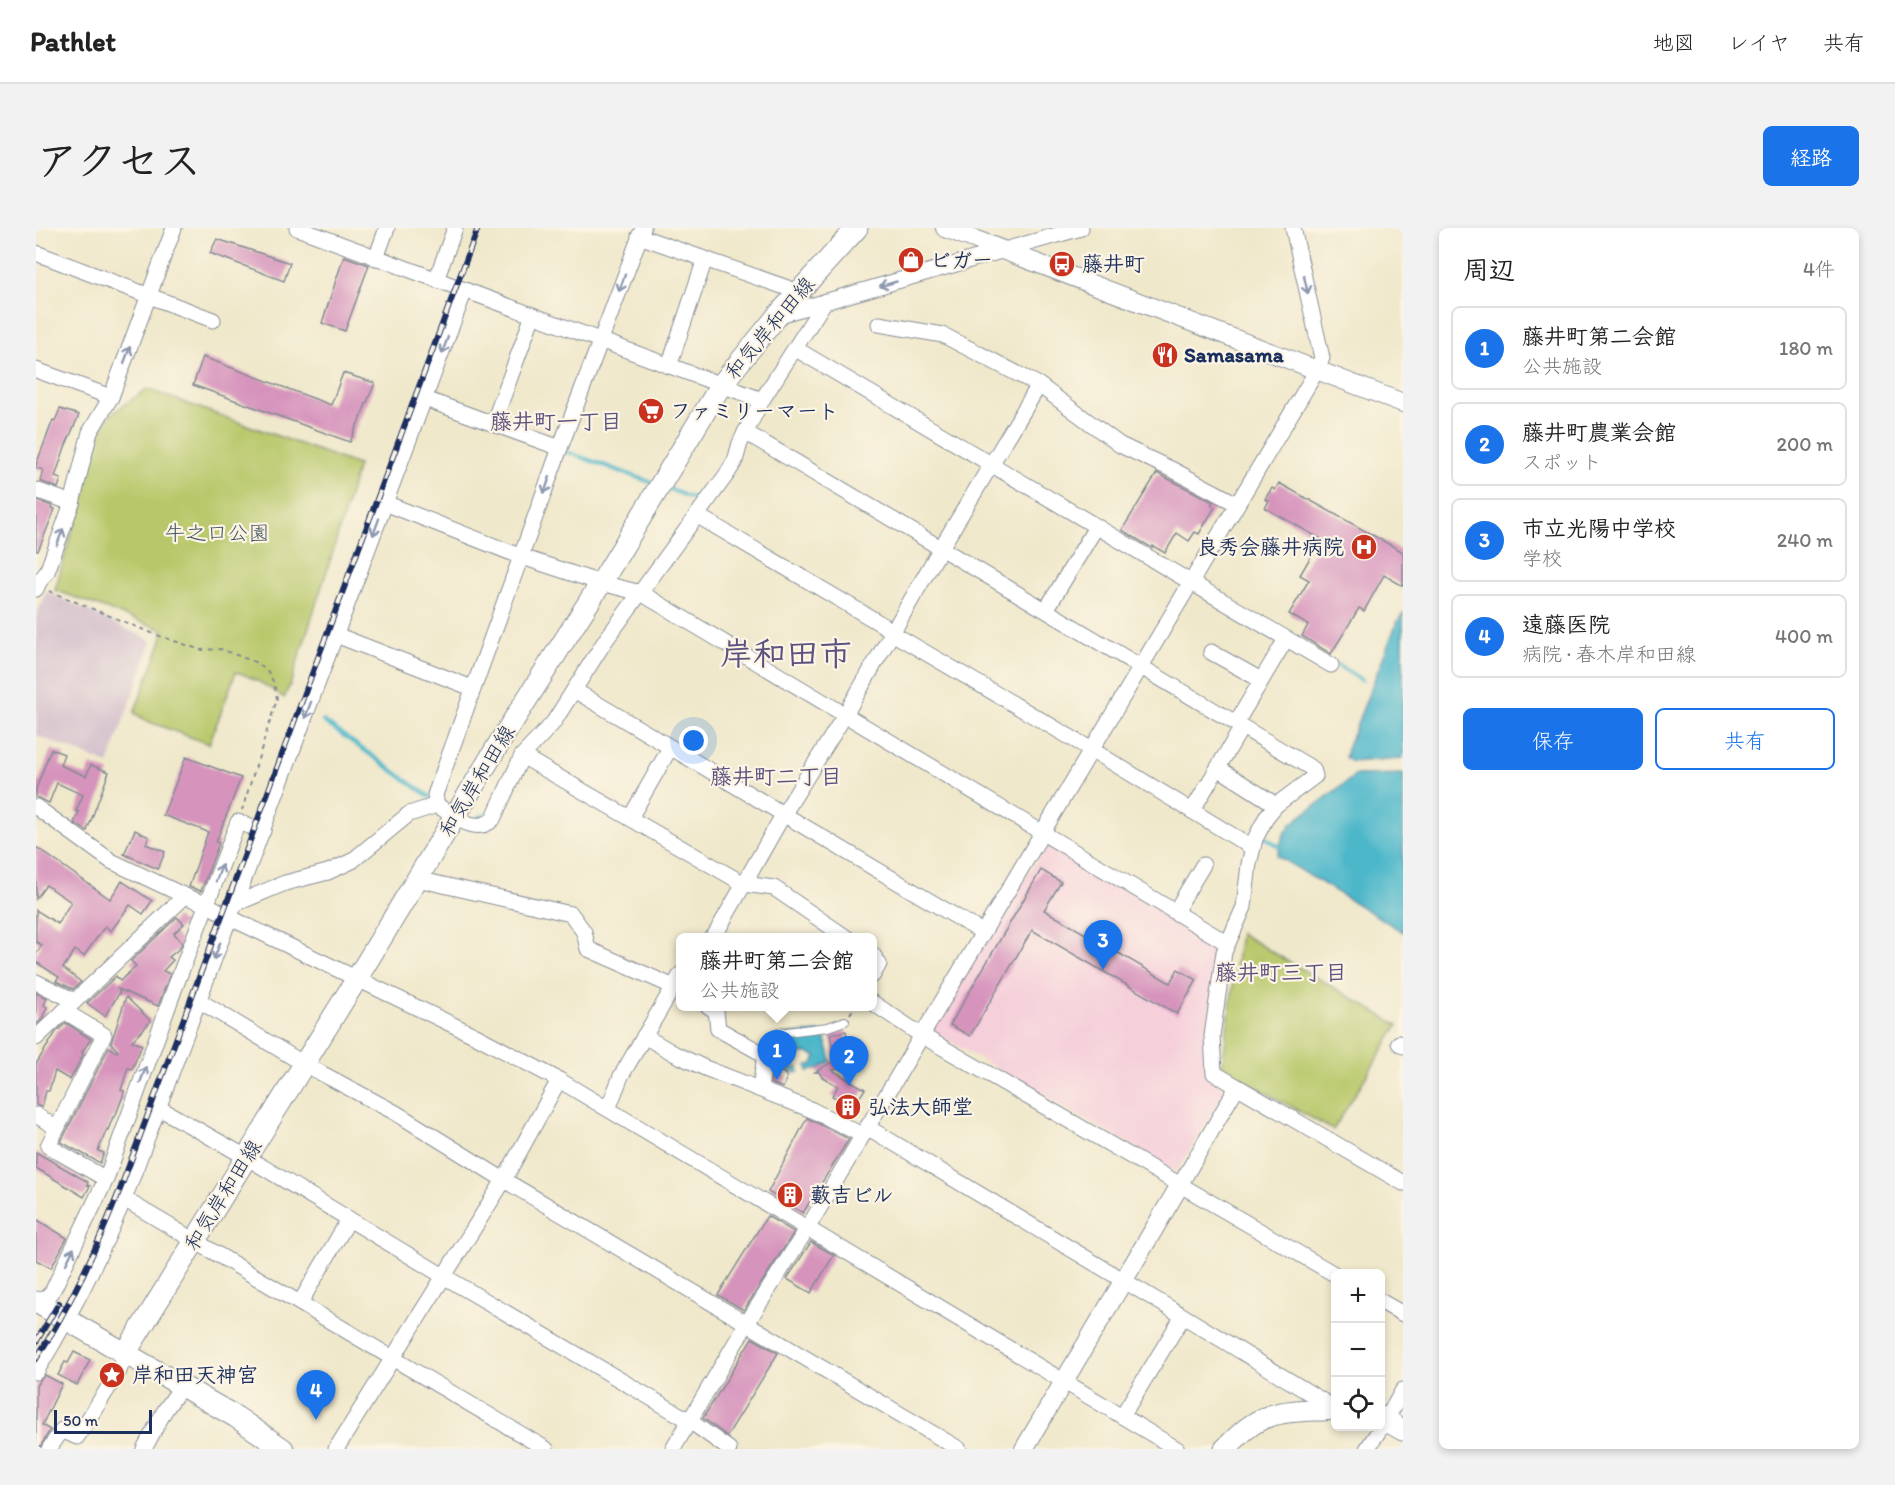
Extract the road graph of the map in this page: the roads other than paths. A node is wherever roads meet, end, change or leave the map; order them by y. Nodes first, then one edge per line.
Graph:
1 (174, 228) edge
2 (297, 228) edge
3 (387, 228) edge
4 (455, 228) edge
5 (626, 228) edge
6 (857, 228) edge
7 (945, 228) edge
8 (1082, 228) edge
9 (1293, 228) edge
10 (641, 233) edge
11 (1005, 251) junction
12 (36, 253) edge
13 (376, 258) junction
14 (705, 259) junction
15 (436, 280) junction
16 (465, 290) junction
17 (799, 292) junction
18 (149, 296) junction
19 (825, 301) junction
20 (533, 315) junction
21 (778, 315) junction
22 (213, 320) dead end
23 (879, 324) dead end
24 (601, 340) junction
25 (795, 349) junction
26 (669, 366) junction
27 (36, 370) edge
28 (1317, 370) junction
29 (721, 385) junction
30 (1040, 385) junction
31 (111, 397) junction
32 (425, 399) junction
33 (762, 400) junction
34 (1403, 403) edge
35 (493, 424) junction
36 (745, 432) junction
37 (560, 448) junction
38 (992, 464) junction
39 (36, 490) edge
40 (72, 503) junction
41 (385, 503) junction
42 (1237, 504) junction
43 (698, 516) junction
44 (1096, 527) junction
45 (942, 548) junction
46 (522, 557) junction
47 (601, 583) junction
48 (1190, 583) junction
49 (37, 584) edge
50 (641, 593) junction
51 (1046, 610) junction
52 (893, 632) junction
53 (336, 635) junction
54 (1286, 639) junction
55 (1211, 652) dead end
56 (1331, 665) dead end
57 (1142, 667) junction
58 (1261, 680) junction
59 (472, 688) junction
60 (574, 690) junction
61 (845, 715) junction
62 (1239, 725) junction
63 (670, 748) junction
64 (1092, 750) junction
65 (522, 756) junction
66 (1218, 768) junction
67 (1276, 805) junction
68 (36, 807) edge
69 (446, 811) junction
70 (1192, 811) junction
71 (783, 815) junction
72 (630, 818) junction
73 (263, 831) junction
74 (1041, 832) junction
75 (1253, 848) junction
76 (1203, 865) dead end
77 (417, 879) junction
78 (744, 884) junction
79 (184, 896) junction
80 (208, 905) junction
81 (232, 911) junction
82 (1175, 912) junction
83 (982, 932) junction
84 (716, 933) edge
85 (840, 933) edge
86 (1227, 943) junction
87 (356, 980) junction
88 (36, 982) edge
89 (676, 982) edge
90 (676, 986) edge
91 (198, 1000) junction
92 (69, 1006) junction
93 (877, 1006) edge
94 (716, 1011) edge
95 (845, 1021) dead end
96 (921, 1035) junction
97 (644, 1036) junction
98 (36, 1038) edge
99 (765, 1055) junction
100 (304, 1064) junction
101 (559, 1080) junction
102 (1237, 1087) junction
103 (760, 1089) junction
104 (159, 1108) junction
105 (608, 1109) junction
106 (36, 1115) edge
107 (57, 1128) junction
108 (864, 1131) junction
109 (246, 1157) junction
110 (106, 1179) junction
111 (504, 1180) junction
112 (1403, 1183) edge
113 (1180, 1185) junction
114 (124, 1200) junction
115 (349, 1219) junction
116 (807, 1229) junction
117 (195, 1240) junction
118 (1331, 1273) edge
119 (445, 1277) junction
120 (1124, 1280) junction
121 (300, 1304) junction
122 (1385, 1304) edge
123 (37, 1305) edge
124 (1403, 1314) edge
125 (1184, 1316) junction
126 (67, 1320) junction
127 (747, 1323) junction
128 (125, 1354) junction
129 (393, 1359) junction
130 (36, 1372) edge
131 (1064, 1381) junction
132 (182, 1386) junction
133 (1403, 1390) edge
134 (1331, 1408) edge
135 (1331, 1409) edge
136 (1122, 1416) junction
137 (690, 1421) junction
138 (1390, 1422) edge
139 (49, 1449) edge
140 (144, 1449) edge
141 (283, 1449) edge
142 (336, 1449) edge
143 (546, 1449) edge
144 (673, 1449) edge
145 (729, 1449) edge
146 (959, 1449) edge
147 (1024, 1449) edge
148 (1177, 1449) edge
149 (1225, 1449) edge
150 (1367, 1449) edge

1 - 18 street
2 - 13 street
3 - 13 street
4 - 15 street
5 - 10 street
6 - 17 main road, 和気岸和田線
7 - 11 street
8 - 11 street
9 -> 28 street
10 - 14 street
10 -> 24 street
11 -> 19 street
11 - 28 street
12 - 18 street
13 - 15 street
14 - 17 street
14 - 26 street
15 - 16 street
16 - 20 street
16 -> 32 street
17 - 21 main road, 和気岸和田線
18 - 22 street
31 -> 18 street
19 - 21 street
19 - 25 street
20 - 24 street
20 - 35 street
21 - 29 main road, 和気岸和田線
23 - 30 street
24 - 26 street
24 - 37 street
25 - 33 street
25 - 38 street
26 - 29 street
27 - 31 street
28 - 34 street
28 - 42 street
29 - 33 street
29 - 47 main road, 和気岸和田線
30 - 38 street
30 - 42 street
31 - 40 street
32 - 35 street
32 - 41 street
33 - 36 street
35 - 37 street
36 - 43 street
36 - 45 street
37 -> 46 street
38 - 44 street
38 - 45 street
39 - 40 street
49 -> 40 street
41 - 46 street
41 -> 53 street
42 - 48 street
43 - 50 street
43 - 52 street
44 - 48 street
44 - 51 street
45 - 51 street
45 - 52 street
46 - 47 street
46 - 59 street
47 - 50 street
47 - 69 main road, 和気岸和田線
48 - 54 street
48 - 57 street
50 - 60 street
50 - 61 street
51 - 57 street
52 - 61 street
52 - 64 street
53 - 59 street
53 -> 73 street
54 - 56 street
54 - 58 street
55 - 58 street
57 - 62 street
57 - 64 street
58 - 62 street
59 - 69 street
60 - 63 street
60 - 65 street
61 - 71 street
61 - 74 street
62 - 66 street
62 - 67 street
63 - 71 street
63 - 72 street
64 - 70 street
64 - 74 street
65 - 69 street
65 - 72 street
66 - 67 street
66 - 70 street
67 - 75 street
68 - 79 street
69 - 77 main road, 和気岸和田線
69 - 81 street
70 - 75 street
71 - 78 street
71 - 83 street
72 - 78 street
80 -> 73 street
73 - 81 street
74 - 82 street
74 - 83 street
75 - 86 street
76 - 82 street
77 - 87 main road, 和気岸和田線
77 - 89 street
78 - 84 street
78 - 85 street
79 - 80 street
79 - 92 street
80 - 81 street
110 -> 80 street
81 - 87 street
81 -> 91 street
82 - 86 street
83 - 96 street
86 - 102 street
87 - 100 main road, 和気岸和田線
87 - 101 street
88 - 92 street
90 - 97 street
91 - 100 street
91 - 104 street
92 - 98 street
92 - 107 street
93 - 96 street
94 - 99 street
95 - 99 lane
96 - 108 street
96 - 113 street
97 - 103 street
97 - 105 street
99 - 103 street
100 - 109 main road, 和気岸和田線
100 - 111 street
101 - 105 street
101 - 111 street
102 - 112 street
102 - 113 street
103 - 108 street
104 - 109 street
104 - 114 street
105 - 116 street
106 - 107 street
107 - 110 street
108 - 116 street
108 - 120 street
109 - 115 street
109 - 117 main road, 和気岸和田線
123 -> 110 street
111 - 119 street
111 - 127 street
113 - 118 street
113 - 120 street
114 - 117 street
114 - 126 street
115 - 119 street
115 - 121 street
116 - 127 street
116 - 131 street
117 - 121 street
117 - 128 main road, 和気岸和田線
119 - 129 street
119 - 137 street
120 - 125 street
120 - 131 street
121 - 129 street
122 - 124 street
123 - 126 main road
125 - 134 street
125 - 136 street
126 - 128 main road
126 - 130 street
127 - 137 street
127 - 146 street
128 - 132 main road
128 - 139 street
129 - 142 street
129 - 143 street
131 - 136 street
131 - 147 street
132 - 140 street
132 - 141 main road
133 - 138 street
135 - 149 main road
136 - 148 street
137 - 144 street
137 - 145 street
138 - 150 street

